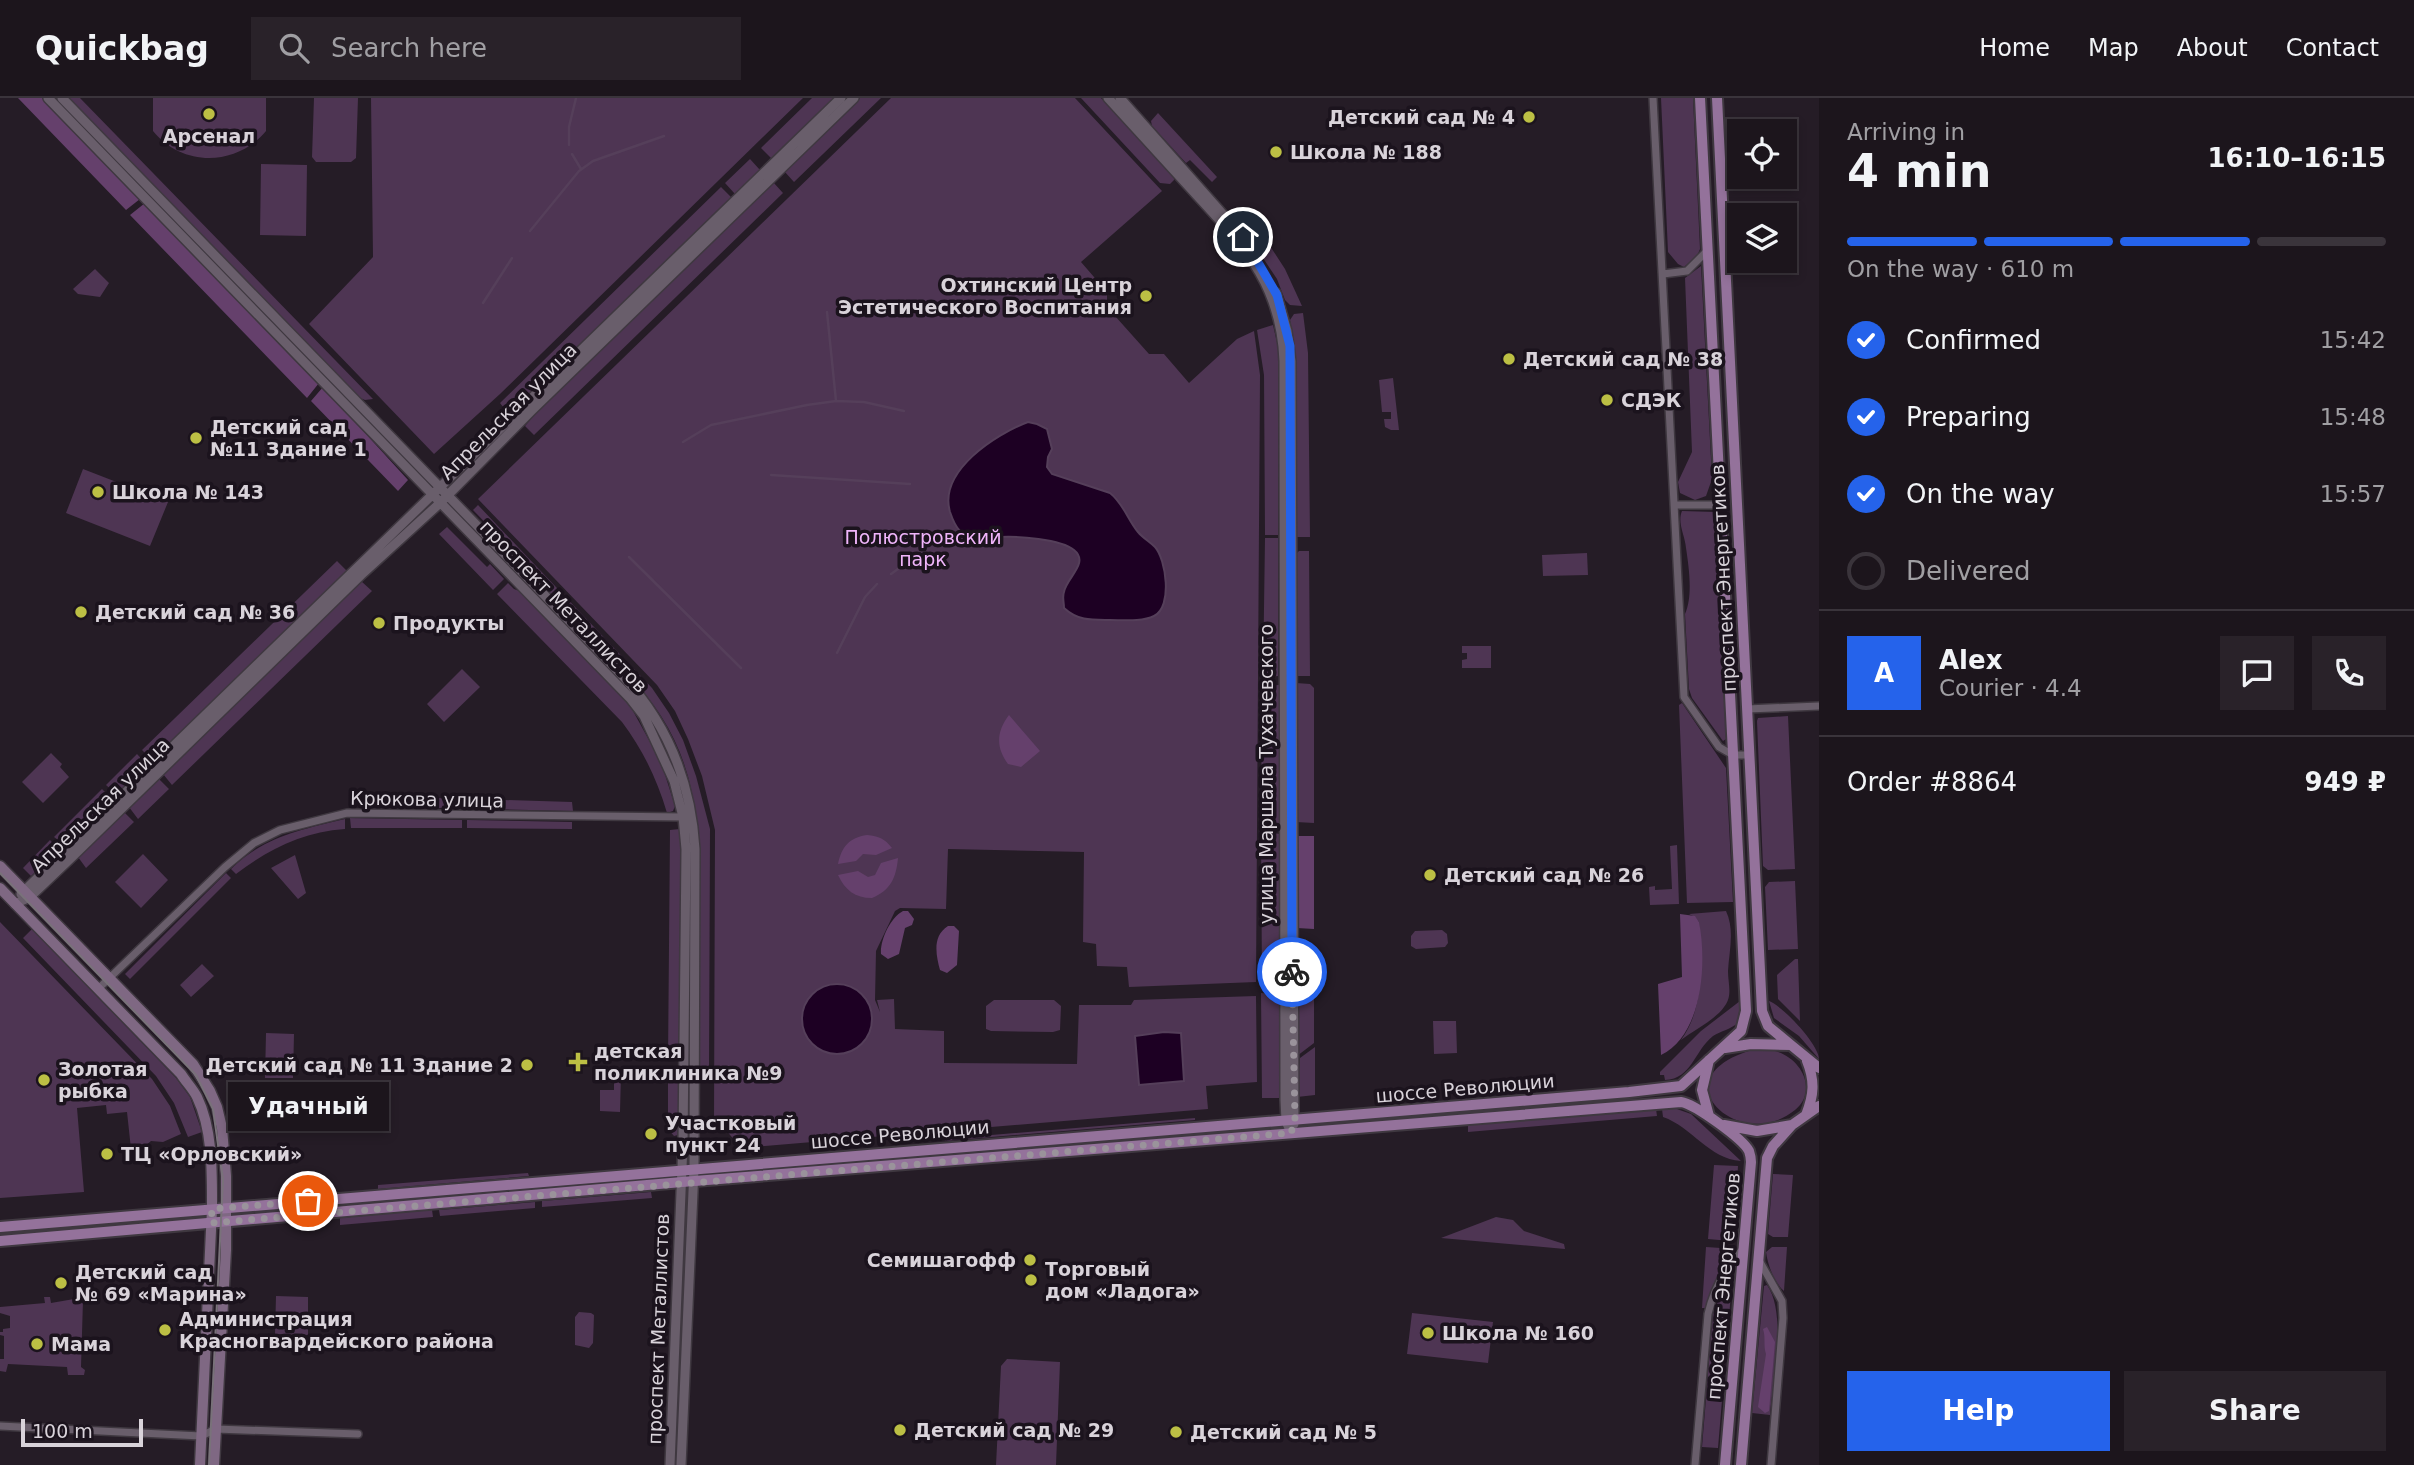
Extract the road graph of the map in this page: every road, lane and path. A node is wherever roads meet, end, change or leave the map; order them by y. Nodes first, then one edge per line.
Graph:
1 (48, 98) edge
2 (62, 98) edge
3 (841, 98) edge
4 (854, 98) edge
5 (1108, 98) edge
6 (1120, 98) edge
7 (1653, 98) edge
8 (1700, 98) edge
9 (1717, 98) edge
10 (1708, 251) junction
11 (1663, 274) junction
12 (439, 486) junction
13 (431, 494) junction
14 (448, 495) junction
15 (440, 503) junction
16 (1674, 505) junction
17 (1720, 505) junction
18 (1819, 706) edge
19 (1747, 709) junction
20 (1733, 755) junction
21 (1749, 755) junction
22 (687, 817) junction
23 (0, 866) edge
24 (0, 888) edge
25 (26, 894) junction
26 (15, 904) junction
27 (109, 979) junction
28 (98, 989) junction
29 (1791, 1045) junction
30 (1723, 1049) junction
31 (1805, 1056) junction
32 (1709, 1060) junction
33 (1819, 1068) edge
34 (1819, 1106) edge
35 (1806, 1115) junction
36 (1291, 1120) junction
37 (1714, 1120) junction
38 (1792, 1125) junction
39 (1291, 1133) junction
40 (694, 1169) junction
41 (682, 1170) junction
42 (694, 1181) junction
43 (682, 1182) junction
44 (227, 1208) junction
45 (212, 1209) junction
46 (227, 1222) junction
47 (211, 1223) junction
48 (0, 1227) edge
49 (0, 1241) edge
50 (1744, 1247) junction
51 (1759, 1260) junction
52 (0, 1426) edge
53 (216, 1429) junction
54 (358, 1434) dead end
55 (201, 1436) junction
56 (200, 1465) edge
57 (214, 1465) edge
58 (670, 1465) edge
59 (681, 1465) edge
60 (1695, 1465) edge
61 (1725, 1465) edge
62 (1741, 1465) edge
63 (1771, 1465) edge

1 - 13 street, проспект Металлистов
2 - 12 street, проспект Металлистов
3 - 12 street, Апрельская улица
4 - 14 street, Апрельская улица
5 - 36 street, улица Маршала Тухачевского
6 - 36 street, улица Маршала Тухачевского
7 - 11 street
8 - 10 main road, проспект Энергетиков
9 - 19 main road, проспект Энергетиков
10 - 11 street
10 - 17 main road, проспект Энергетиков
11 - 16 street
12 - 13 street, Апрельская улица
12 - 14 street, проспект Металлистов
13 - 15 street, проспект Металлистов
13 - 25 street, Апрельская улица
14 - 15 street, Апрельская улица
14 - 22 street, проспект Металлистов
15 - 22 street, проспект Металлистов
15 - 25 street, Апрельская улица
16 - 17 street
16 - 20 street
17 - 20 main road, проспект Энергетиков
18 - 19 street
19 - 21 main road, проспект Энергетиков
20 - 21 street
20 - 30 main road, проспект Энергетиков
21 - 29 main road, проспект Энергетиков
22 - 27 street, Крюкова улица
22 - 40 street, проспект Металлистов
22 - 41 street, проспект Металлистов
23 - 25 main road
24 - 26 main road
25 - 26 street, Апрельская улица
25 - 27 main road
26 - 28 main road
27 - 28 street, Крюкова улица
27 - 44 main road
28 - 45 main road
29 - 30 main road
29 - 31 main road
30 - 32 main road, шоссе Революции
31 - 33 main road
31 - 35 main road
32 - 36 main road, шоссе Революции
32 - 37 main road
34 - 35 main road, шоссе Революции
35 - 38 main road, шоссе Революции
36 - 39 street, улица Маршала Тухачевского
36 - 40 main road, шоссе Революции
37 - 38 main road, шоссе Революции
37 - 39 main road, шоссе Революции
37 - 50 main road, проспект Энергетиков
38 - 51 main road, проспект Энергетиков
39 - 42 main road, шоссе Революции
40 - 41 main road, шоссе Революции
40 - 42 street, проспект Металлистов
41 - 43 street, проспект Металлистов
41 - 44 main road, шоссе Революции
42 - 43 main road, шоссе Революции
42 - 59 street, проспект Металлистов
43 - 46 main road, шоссе Революции
43 - 58 street, проспект Металлистов
44 - 45 main road, шоссе Революции
44 - 46 main road
45 - 47 main road
45 - 48 main road, шоссе Революции
46 - 47 main road, шоссе Революции
46 - 53 main road
47 - 49 main road, шоссе Революции
47 - 55 main road
50 - 60 street
50 - 61 main road, проспект Энергетиков
51 - 62 main road, проспект Энергетиков
51 - 63 street
52 - 55 street
53 - 54 street
53 - 55 street
53 - 57 main road
55 - 56 main road

